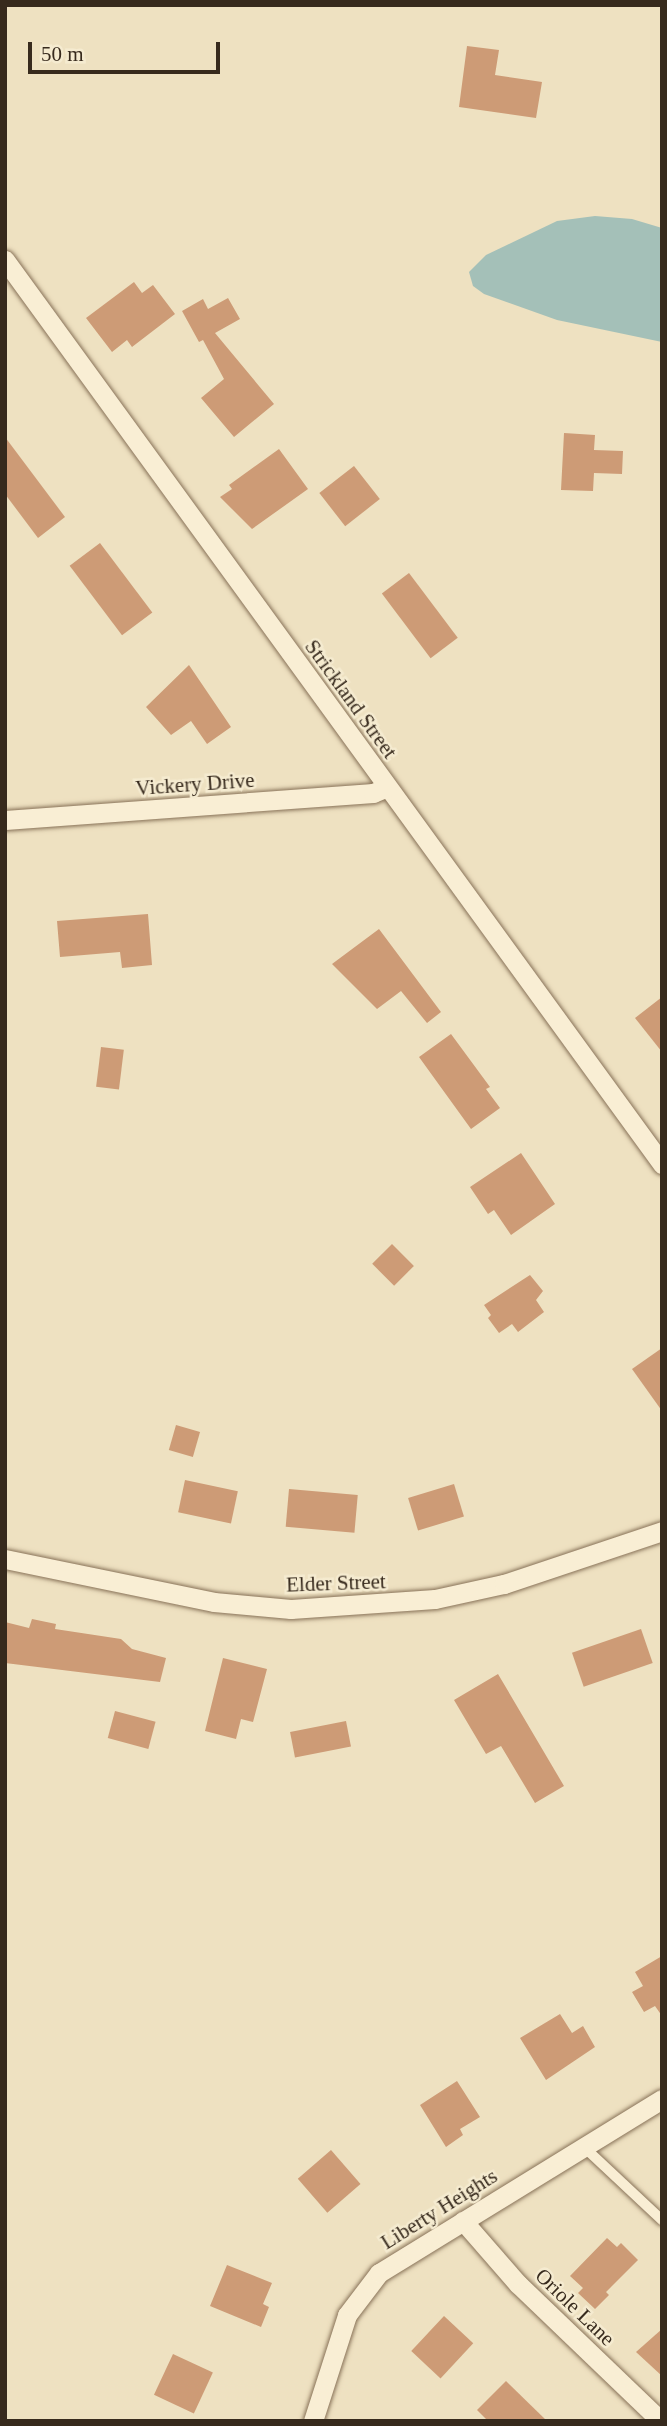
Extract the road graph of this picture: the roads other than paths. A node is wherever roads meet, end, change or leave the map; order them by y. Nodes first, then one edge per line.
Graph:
1 (5, 260) edge
2 (387, 787) junction
3 (5, 820) edge
4 (662, 1164) edge
5 (662, 1531) edge
6 (5, 1559) edge
7 (662, 2099) edge
8 (583, 2147) junction
9 (662, 2220) edge
10 (463, 2221) junction
11 (313, 2421) edge
12 (661, 2421) edge

1 - 2 street, Strickland Street
2 - 3 street, Vickery Drive
2 - 4 street, Strickland Street
5 - 6 street, Elder Street
7 - 8 street, Liberty Heights
8 - 9 lane
8 - 10 street, Liberty Heights
10 - 11 street, Liberty Heights
10 - 12 street, Oriole Lane

